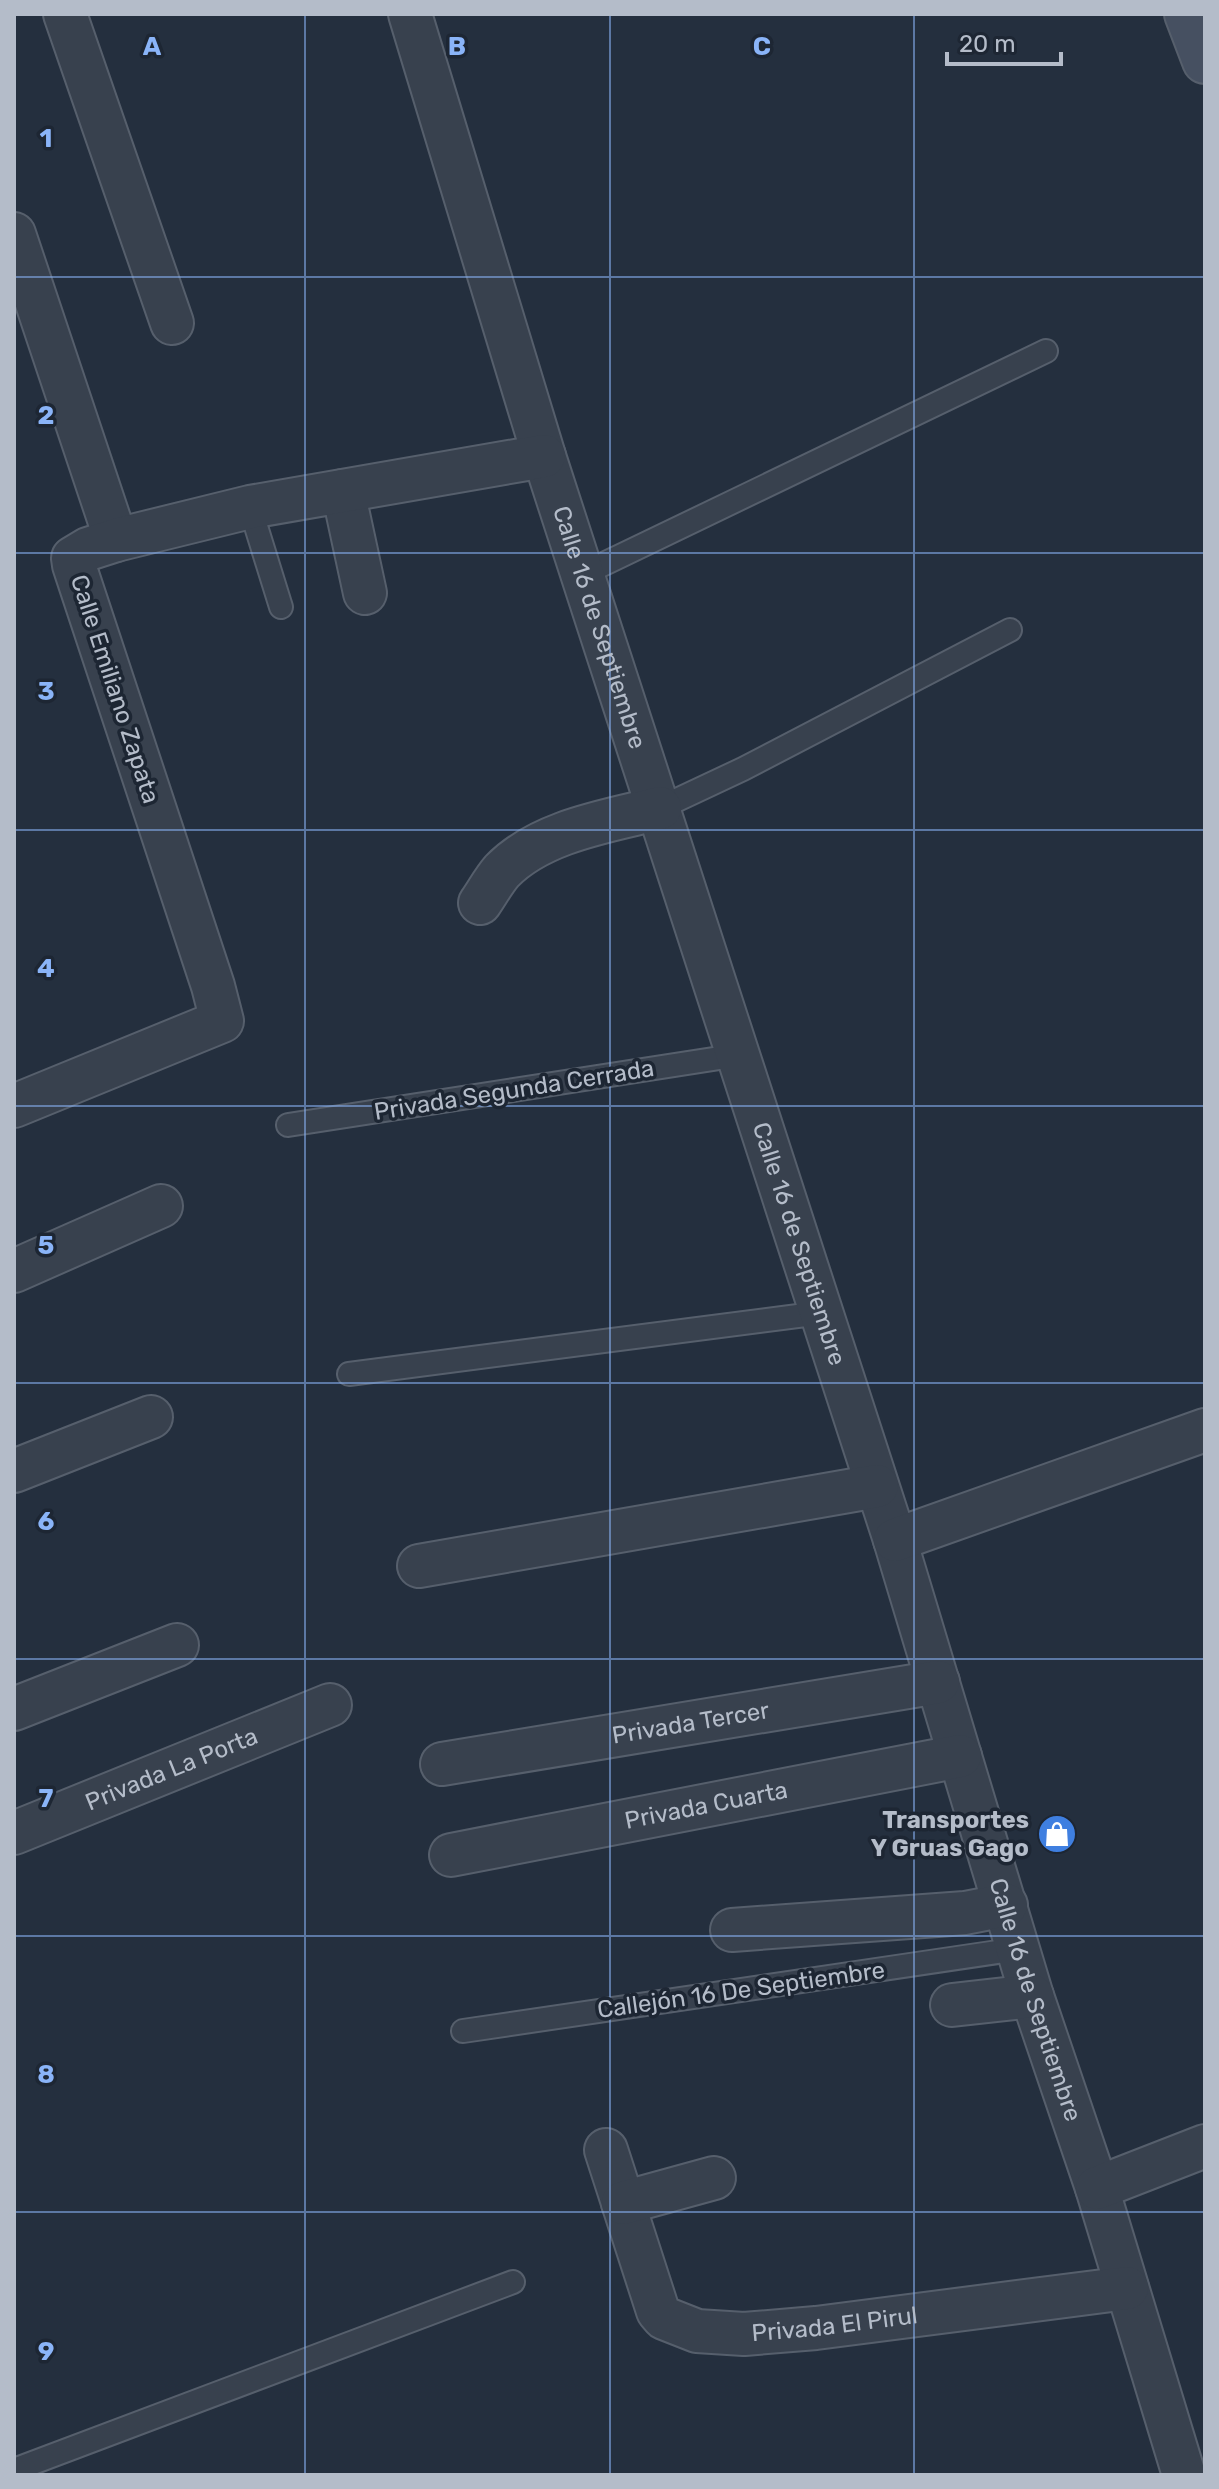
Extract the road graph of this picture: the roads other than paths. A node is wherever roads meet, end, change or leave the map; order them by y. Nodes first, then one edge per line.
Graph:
1 (65, 14) edge
2 (410, 14) edge
3 (1187, 14) edge
4 (1205, 61) edge
5 (14, 234) edge
6 (172, 323) dead end
7 (1046, 351) dead end
8 (544, 456) junction
9 (343, 491) junction
10 (250, 507) junction
11 (116, 540) junction
12 (583, 574) junction
13 (365, 593) dead end
14 (281, 607) dead end
15 (1010, 630) dead end
16 (660, 808) junction
17 (480, 903) dead end
18 (739, 1055) junction
19 (14, 1106) edge
20 (288, 1125) dead end
21 (161, 1206) dead end
22 (14, 1271) edge
23 (821, 1313) junction
24 (349, 1374) dead end
25 (151, 1417) dead end
26 (1205, 1430) edge
27 (14, 1471) edge
28 (877, 1486) junction
29 (895, 1540) junction
30 (419, 1566) dead end
31 (177, 1645) dead end
32 (938, 1682) junction
33 (330, 1705) dead end
34 (14, 1709) edge
35 (960, 1756) junction
36 (442, 1764) dead end
37 (14, 1833) edge
38 (451, 1855) dead end
39 (1006, 1905) junction
40 (732, 1930) dead end
41 (1018, 1949) junction
42 (1032, 1996) junction
43 (952, 2005) dead end
44 (463, 2031) dead end
45 (1205, 2146) edge
46 (606, 2150) dead end
47 (714, 2178) dead end
48 (1097, 2188) junction
49 (623, 2203) junction
50 (513, 2282) dead end
51 (1127, 2288) junction
52 (14, 2470) edge
53 (1179, 2474) edge

1 - 6 street
2 - 8 street, Calle 16 de Septiembre
3 - 4 main road
5 - 11 street
7 - 12 lane
8 - 9 street, Calle Emiliano Zapata
8 - 12 street, Calle 16 de Septiembre
9 - 10 street, Calle Emiliano Zapata
9 - 13 street
10 - 11 street, Calle Emiliano Zapata
10 - 14 lane
11 - 19 street, Calle Emiliano Zapata
12 - 16 street, Calle 16 de Septiembre
15 - 16 lane
16 - 17 street
16 - 18 street, Calle 16 de Septiembre
18 - 20 lane, Privada Segunda Cerrada
18 - 23 street, Calle 16 de Septiembre
21 - 22 street
23 - 24 lane
23 - 28 street, Calle 16 de Septiembre
25 - 27 street
26 - 29 street
28 - 29 street, Calle 16 de Septiembre
28 - 30 street
29 - 32 street, Calle 16 de Septiembre
31 - 34 street
32 - 35 street, Calle 16 de Septiembre
32 - 36 street, Privada Tercer
33 - 37 street, Privada La Porta
35 - 38 street, Privada Cuarta
35 - 39 street, Calle 16 de Septiembre
39 - 40 street
39 - 41 street, Calle 16 de Septiembre
41 - 42 street, Calle 16 de Septiembre
41 - 44 lane, Callejón 16 De Septiembre
42 - 43 street
42 - 48 street, Calle 16 de Septiembre
45 - 48 street
46 - 49 street, Privada El Pirul
47 - 49 street
48 - 51 street, Calle 16 de Septiembre
49 - 51 street, Privada El Pirul
50 - 52 lane
51 - 53 street, Calle 16 de Septiembre

